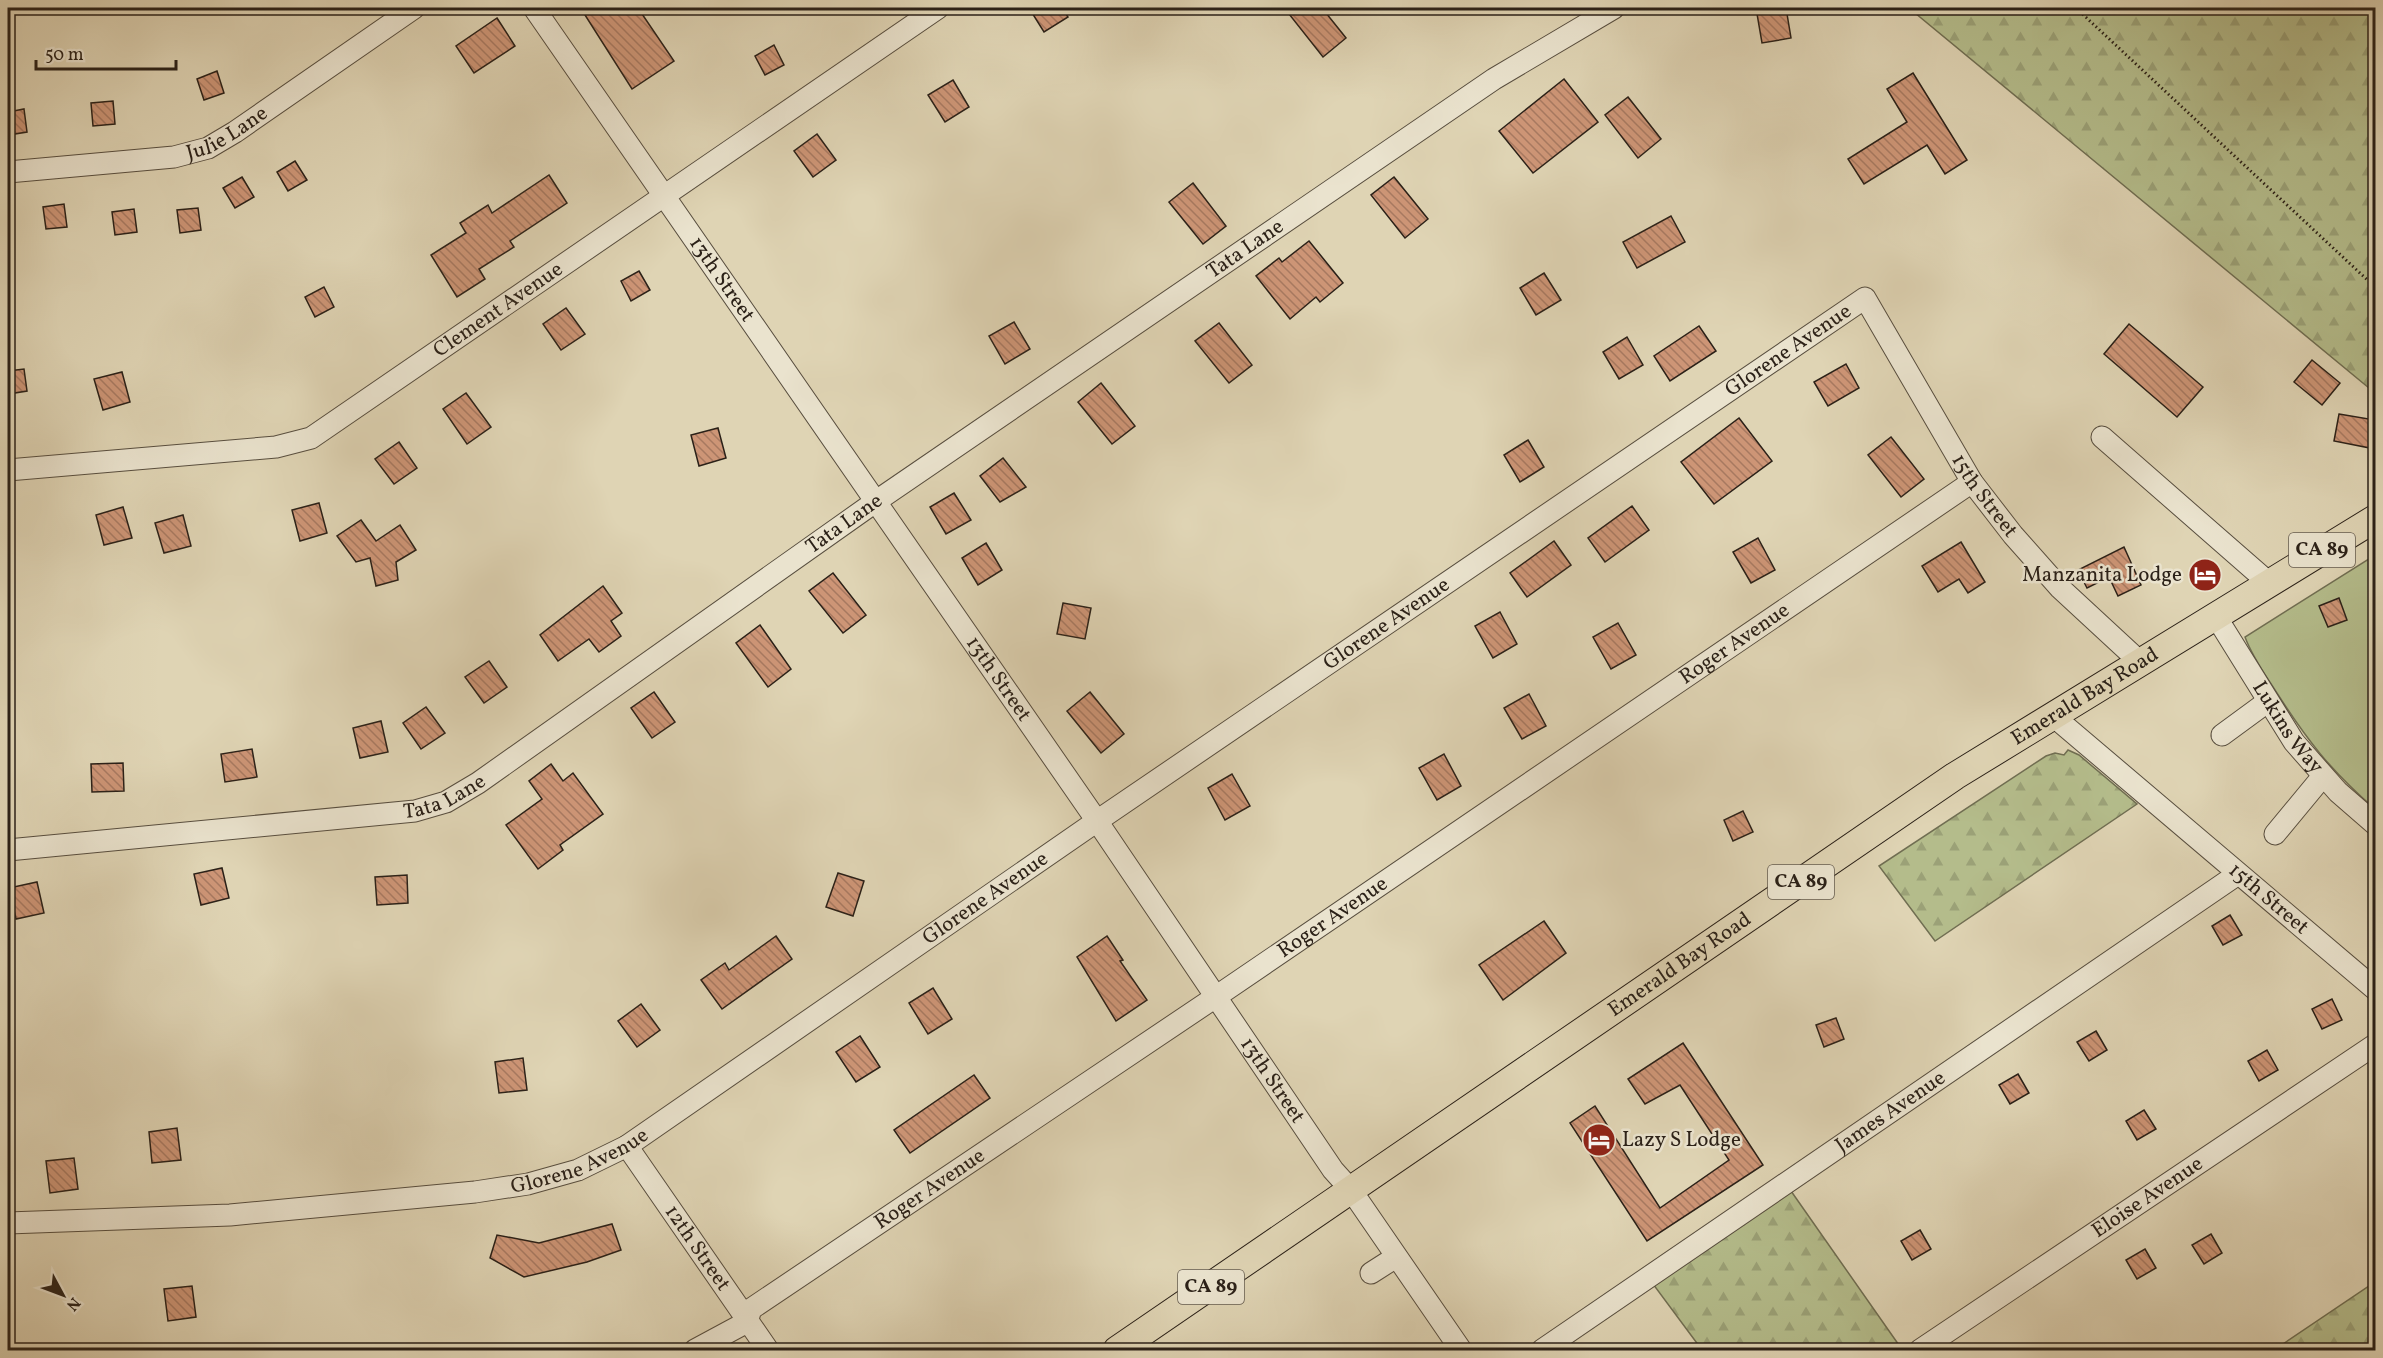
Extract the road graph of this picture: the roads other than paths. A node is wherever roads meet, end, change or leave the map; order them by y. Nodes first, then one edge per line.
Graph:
1 (414, 8) edge
2 (534, 8) edge
3 (939, 8) edge
4 (1614, 8) edge
5 (8, 172) edge
6 (663, 197) junction
7 (1865, 298) joint
8 (2102, 436) dead end
9 (8, 470) edge
10 (1972, 482) junction
11 (875, 502) junction
12 (2376, 518) edge
13 (2269, 583) junction
14 (2215, 615) junction
15 (2140, 662) junction
16 (2267, 702) junction
17 (2052, 715) junction
18 (2222, 735) dead end
19 (2323, 776) junction
20 (1097, 821) junction
21 (2376, 825) edge
22 (2275, 834) dead end
23 (8, 850) edge
24 (2238, 874) junction
25 (2376, 990) edge
26 (1217, 996) junction
27 (2376, 1044) edge
28 (627, 1146) junction
29 (1351, 1191) junction
30 (8, 1223) edge
31 (1396, 1257) junction
32 (1371, 1273) dead end
33 (747, 1322) junction
34 (695, 1350) edge
35 (768, 1350) edge
36 (1117, 1350) edge
37 (1461, 1350) edge
38 (1542, 1350) edge
39 (1920, 1350) edge

1 - 5 street, Julie Lane
2 - 6 street, 13th Street
3 - 6 street, Clement Avenue
4 - 11 street, Tata Lane
6 - 9 street, Clement Avenue
6 - 11 street, 13th Street
7 - 10 street, 15th Street
7 - 20 street, Glorene Avenue
8 - 13 street
10 - 15 street, 15th Street
10 - 26 street, Roger Avenue
11 - 20 street, 13th Street
11 - 23 street, Tata Lane
12 - 13 main road, Emerald Bay Road / CA 89
13 - 14 main road, Emerald Bay Road / CA 89
14 - 15 main road, Emerald Bay Road / CA 89
14 - 16 street, Lukins Way
15 - 17 main road, Emerald Bay Road / CA 89
16 - 18 street
16 - 19 street, Lukins Way
17 - 24 street, 15th Street
17 - 29 main road, Emerald Bay Road / CA 89
19 - 21 street, Lukins Way
19 - 22 street
20 - 26 street, 13th Street
20 - 28 street, Glorene Avenue
24 - 25 street, 15th Street
24 - 38 street, James Avenue
26 - 29 street, 13th Street
26 - 33 street, Roger Avenue
27 - 39 street, Eloise Avenue
28 - 30 street, Glorene Avenue
28 - 33 street, 12th Street
29 - 31 street, 13th Street
29 - 36 main road, Emerald Bay Road / CA 89
31 - 32 street
31 - 37 street, 13th Street
33 - 34 street, Roger Avenue
33 - 35 street, 12th Street

